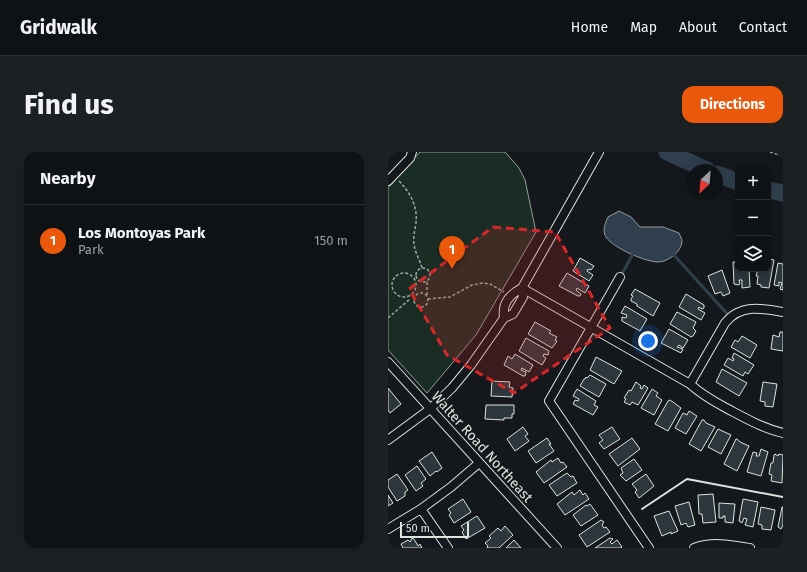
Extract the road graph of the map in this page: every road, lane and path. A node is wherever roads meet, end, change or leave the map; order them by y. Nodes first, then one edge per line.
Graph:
1 (412, 152) edge
2 (600, 152) edge
3 (770, 152) edge
4 (783, 156) edge
5 (391, 178) edge
6 (422, 268) junction
7 (620, 277) dead end
8 (415, 279) junction
9 (427, 282) junction
10 (522, 288) junction
11 (408, 296) junction
12 (510, 296) junction
13 (428, 298) junction
14 (410, 299) junction
15 (414, 299) junction
16 (783, 312) edge
17 (388, 318) edge
18 (504, 318) junction
19 (591, 328) junction
20 (388, 362) edge
21 (690, 384) junction
22 (430, 409) junction
23 (783, 433) edge
24 (388, 440) edge
25 (479, 463) junction
26 (421, 509) junction
27 (388, 529) edge
28 (448, 548) edge
29 (557, 548) edge
30 (649, 548) edge
31 (694, 548) edge
32 (750, 548) edge

1 - 5 street
2 - 10 street
3 - 4 path
5 - 6 path
6 - 8 path
6 - 9 path
7 - 19 street
8 - 9 path
8 - 11 path
8 - 11 path
9 - 13 path
10 - 12 street
10 - 18 street
10 - 19 street
11 - 14 path
12 - 13 path
12 - 18 street
13 - 15 path
13 - 15 path
14 - 15 path
14 - 17 path
16 - 21 street
18 - 22 street
19 - 21 street
19 - 30 street
20 - 22 street, Walter Road Northeast
21 - 23 street
22 - 24 street
22 - 25 street, Walter Road Northeast
25 - 26 street
25 - 29 street, Walter Road Northeast
26 - 27 street
26 - 28 street
31 - 32 street

